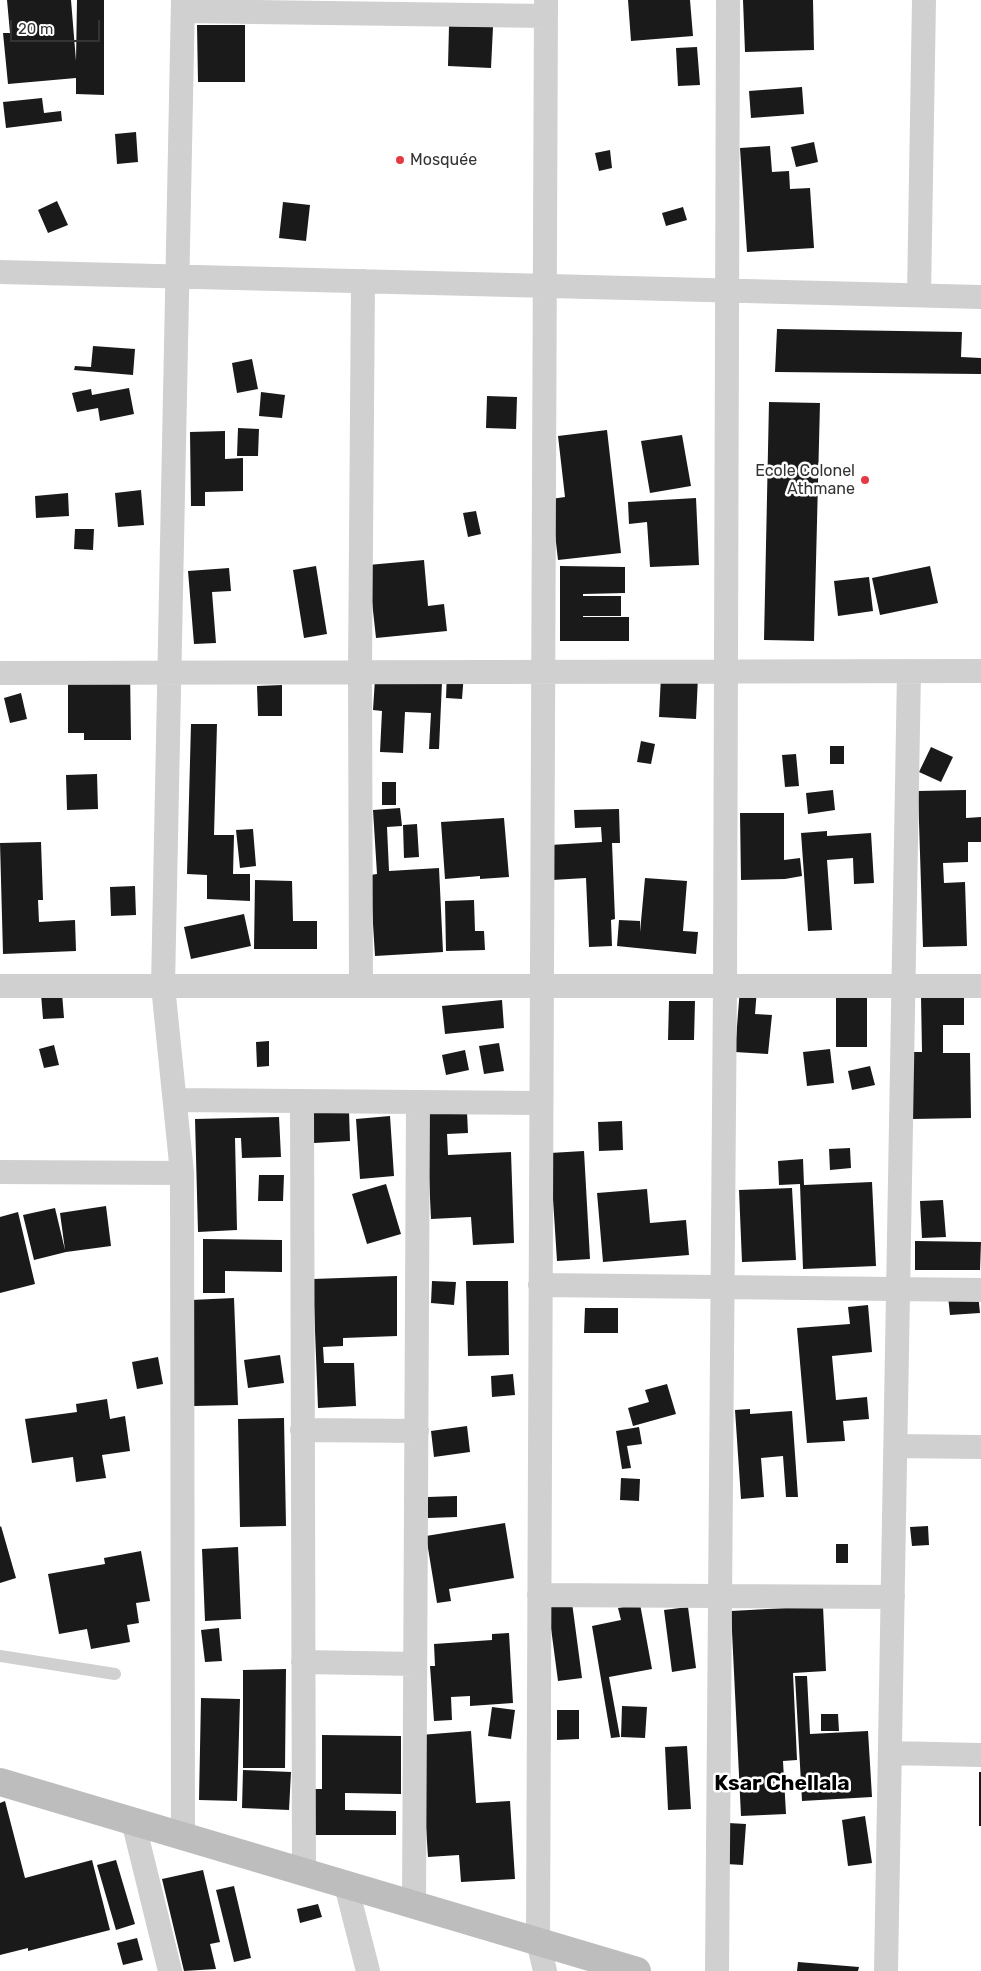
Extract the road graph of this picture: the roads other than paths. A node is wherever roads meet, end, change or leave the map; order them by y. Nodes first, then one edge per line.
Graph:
1 (728, 0) edge
2 (924, 0) edge
3 (183, 6) edge
4 (546, 8) edge
5 (0, 272) edge
6 (178, 277) junction
7 (363, 281) junction
8 (544, 286) junction
9 (726, 290) junction
10 (919, 295) junction
11 (981, 297) edge
12 (542, 671) junction
13 (725, 671) junction
14 (909, 671) junction
15 (981, 671) edge
16 (170, 672) junction
17 (360, 672) junction
18 (0, 673) edge
19 (0, 986) edge
20 (164, 986) junction
21 (361, 986) junction
22 (541, 986) junction
23 (725, 986) junction
24 (904, 986) junction
25 (981, 986) edge
26 (175, 1100) junction
27 (302, 1101) junction
28 (418, 1102) junction
29 (540, 1103) junction
30 (0, 1172) edge
31 (182, 1173) junction
32 (540, 1286) junction
33 (722, 1287) junction
34 (899, 1289) junction
35 (981, 1290) edge
36 (302, 1430) junction
37 (417, 1431) junction
38 (896, 1446) junction
39 (981, 1447) edge
40 (539, 1595) junction
41 (720, 1596) junction
42 (893, 1597) junction
43 (0, 1656) edge
44 (303, 1662) junction
45 (416, 1664) junction
46 (115, 1674) dead end
47 (890, 1753) junction
48 (981, 1755) edge
49 (0, 1782) edge
50 (133, 1821) junction
51 (183, 1836) junction
52 (304, 1872) junction
53 (346, 1885) junction
54 (414, 1905) junction
55 (538, 1942) junction
56 (170, 1971) edge
57 (368, 1971) edge
58 (545, 1971) edge
59 (637, 1971) edge
60 (717, 1971) edge
61 (886, 1971) edge

1 - 9 street
2 - 10 street
3 - 4 street
3 - 6 street
4 - 8 street
5 - 6 street
6 - 7 street
6 - 16 street
7 - 8 street
7 - 17 street
8 - 9 street
8 - 12 street
9 - 10 street
9 - 13 street
10 - 11 street
12 - 13 street
12 - 17 street
12 - 22 street
13 - 14 street
13 - 23 street
14 - 15 street
14 - 24 street
16 - 17 street
16 - 18 street
16 - 20 street
17 - 21 street
19 - 20 street
20 - 21 street
20 - 26 street
21 - 22 street
22 - 23 street
22 - 29 street
23 - 24 street
23 - 33 street
24 - 25 street
24 - 34 street
26 - 27 street
26 - 31 street
27 - 28 street
27 - 36 street
28 - 29 street
28 - 37 street
29 - 32 street
30 - 31 street
31 - 51 street
32 - 33 street
32 - 40 street
33 - 34 street
33 - 41 street
34 - 35 street
34 - 38 street
36 - 37 street
36 - 44 street
37 - 45 street
38 - 39 street
38 - 42 street
40 - 41 street
40 - 55 street
41 - 42 street
41 - 60 street
42 - 47 street
43 - 46 lane
44 - 45 street
44 - 52 street
45 - 54 street
47 - 48 street
47 - 61 street
49 - 50 main road
50 - 51 main road
50 - 56 street
51 - 52 main road
52 - 53 main road
53 - 54 main road
53 - 57 street
54 - 55 main road
55 - 58 street
55 - 59 main road

